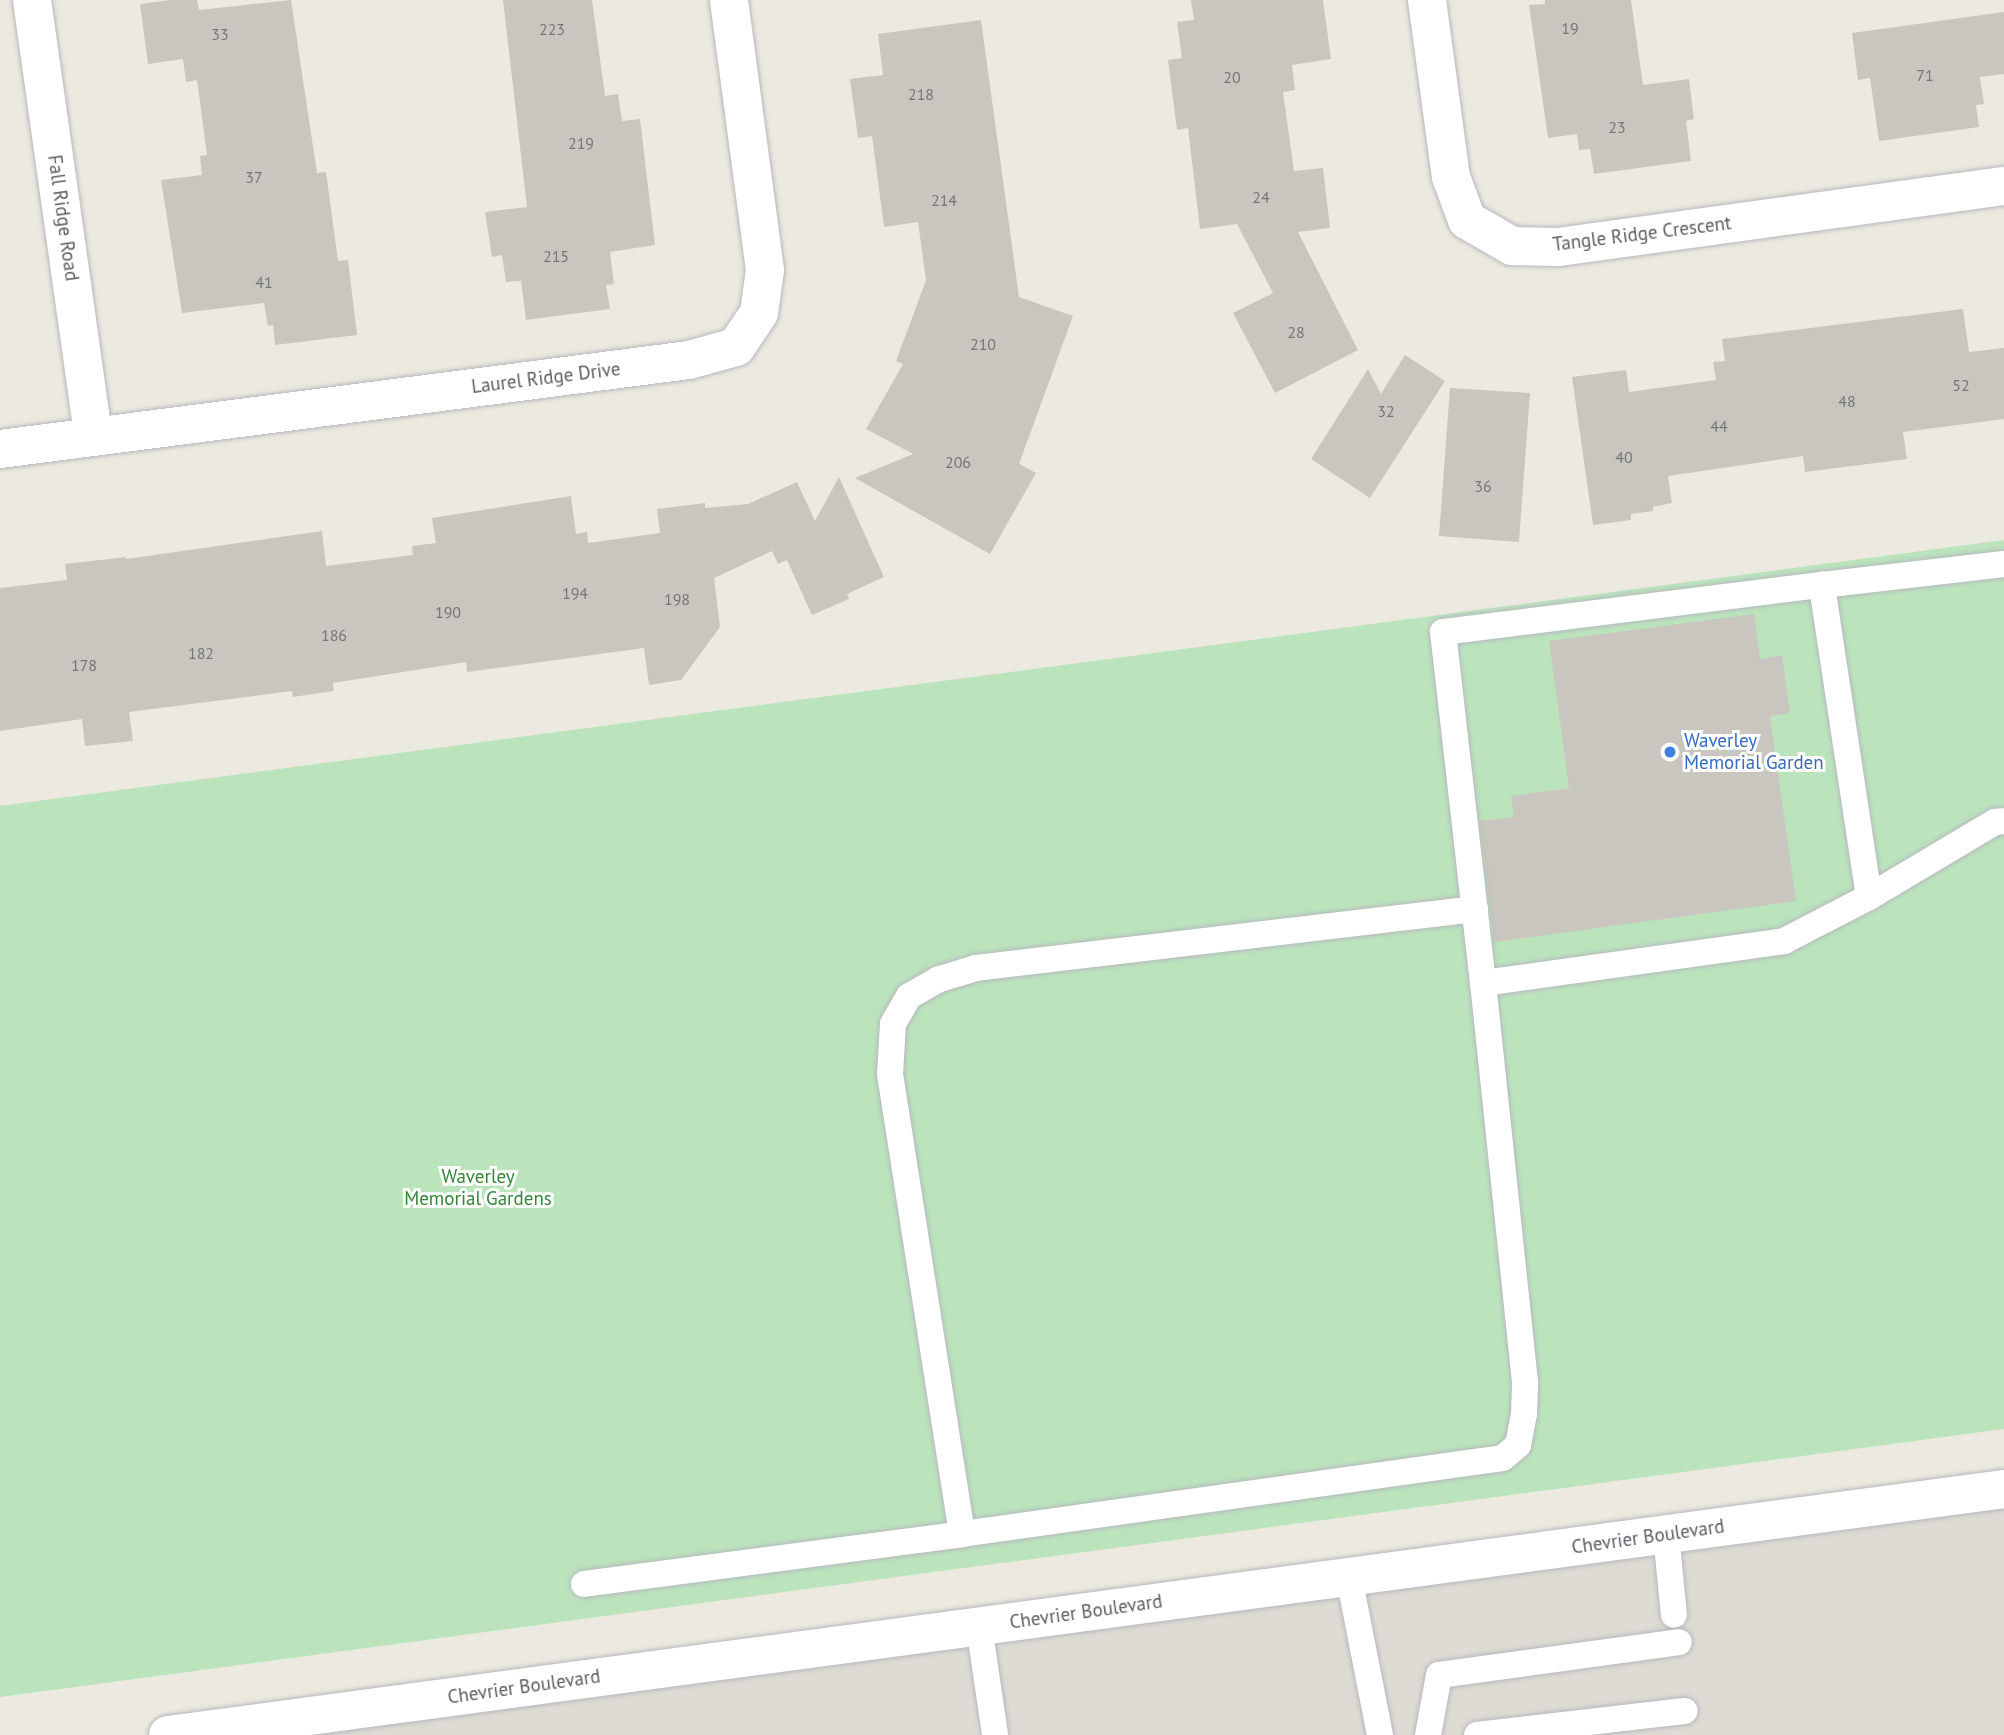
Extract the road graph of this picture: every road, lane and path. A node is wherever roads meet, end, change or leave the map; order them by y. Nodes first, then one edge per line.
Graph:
1 (33, 0) edge
2 (729, 0) edge
3 (1427, 0) edge
4 (2004, 186) edge
5 (93, 436) junction
6 (0, 449) edge
7 (2004, 564) edge
8 (1822, 585) junction
9 (2004, 821) edge
10 (1869, 897) junction
11 (1475, 908) junction
12 (1483, 983) junction
13 (2004, 1489) edge
14 (962, 1534) junction
15 (1666, 1534) junction
16 (1349, 1577) junction
17 (584, 1584) dead end
18 (1674, 1615) dead end
19 (979, 1626) junction
20 (1679, 1642) dead end
21 (1685, 1711) dead end
22 (168, 1735) edge
23 (995, 1735) edge
24 (1380, 1735) edge
25 (1428, 1735) edge
26 (1477, 1735) edge

1 - 5 street, Fall Ridge Road
2 - 5 street, Laurel Ridge Drive
3 - 4 street, Tangle Ridge Crescent
5 - 6 street, Laurel Ridge Drive
7 - 8 lane
8 - 10 lane
8 - 11 lane
9 - 10 lane
10 - 12 lane
11 - 12 lane
11 - 14 lane
12 - 14 lane
13 - 15 street, Chevrier Boulevard
14 - 17 lane
15 - 16 street, Chevrier Boulevard
15 - 18 lane
16 - 19 street, Chevrier Boulevard
16 - 24 lane
19 - 22 street, Chevrier Boulevard
19 - 23 lane
20 - 25 lane
21 - 26 lane

